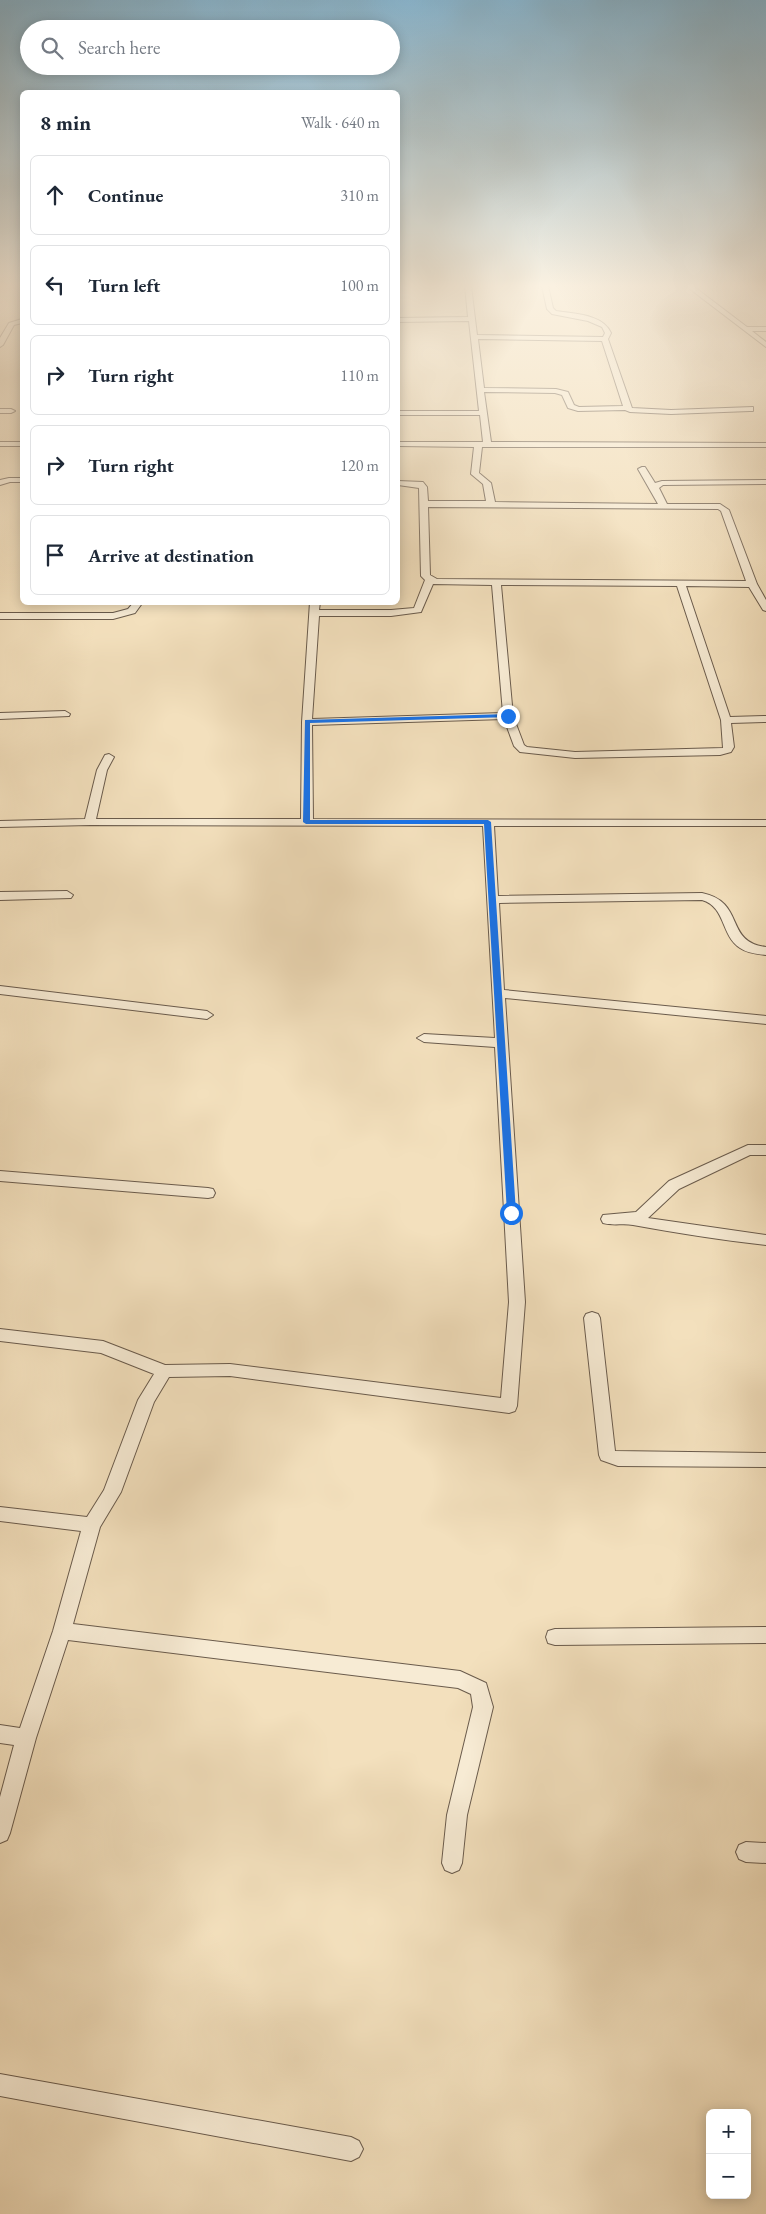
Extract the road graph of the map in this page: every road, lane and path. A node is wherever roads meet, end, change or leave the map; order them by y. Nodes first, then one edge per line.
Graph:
1 (621, 389) edge
2 (481, 390) joint
3 (627, 408) junction
4 (750, 409) dead end
5 (0, 411) edge
6 (11, 411) dead end
7 (400, 412) edge
8 (482, 413) junction
9 (0, 444) edge
10 (20, 444) edge
11 (400, 444) edge
12 (482, 444) junction
13 (766, 444) edge
14 (642, 469) dead end
15 (20, 480) edge
16 (766, 482) edge
17 (0, 483) edge
18 (400, 483) edge
19 (654, 487) junction
20 (423, 504) junction
21 (491, 504) junction
22 (663, 505) junction
23 (430, 580) junction
24 (496, 584) junction
25 (681, 584) junction
26 (752, 584) junction
27 (138, 605) edge
28 (315, 605) edge
29 (766, 608) edge
30 (314, 613) junction
31 (0, 616) edge
32 (65, 714) dead end
33 (0, 716) edge
34 (508, 716) junction
35 (766, 718) edge
36 (726, 720) junction
37 (307, 722) junction
38 (108, 756) dead end
39 (90, 822) junction
40 (306, 822) junction
41 (488, 822) junction
42 (766, 823) edge
43 (0, 824) edge
44 (68, 895) dead end
45 (0, 896) edge
46 (492, 900) junction
47 (766, 951) edge
48 (0, 990) edge
49 (499, 993) junction
50 (207, 1015) dead end
51 (766, 1020) edge
52 (424, 1038) dead end
53 (501, 1044) junction
54 (766, 1150) edge
55 (0, 1176) edge
56 (208, 1193) dead end
57 (608, 1219) dead end
58 (631, 1219) junction
59 (766, 1240) edge
60 (592, 1318) dead end
61 (0, 1336) edge
62 (164, 1371) junction
63 (766, 1460) edge
64 (0, 1514) edge
65 (92, 1525) junction
66 (62, 1630) junction
67 (766, 1635) edge
68 (555, 1637) dead end
69 (0, 1734) edge
70 (26, 1738) junction
71 (0, 1833) edge
72 (452, 1863) dead end
73 (0, 2084) edge
74 (351, 2149) dead end

1 - 3 street
2 - 3 street
2 - 8 street
3 - 4 street
5 - 6 street
7 - 8 street
8 - 12 street
9 - 10 street
11 - 12 street
12 - 13 street
12 - 21 street
14 - 19 street
15 - 17 street
16 - 19 street
18 - 20 street
19 - 22 street
20 - 21 street
20 - 23 street
21 - 22 street
22 - 26 street
23 - 24 street
23 - 30 street
24 - 25 street
24 - 34 street
25 - 26 street
25 - 36 street
26 - 29 street
27 - 31 street
28 - 30 street
30 - 37 street
32 - 33 street
34 - 36 street
34 - 37 street
35 - 36 street
37 - 40 street
38 - 39 street
39 - 40 street
39 - 43 street
40 - 41 street
41 - 42 street
41 - 46 street
44 - 45 street
46 - 47 street
46 - 49 street
48 - 50 street
49 - 51 street
49 - 53 street
52 - 53 street
53 - 62 street
54 - 58 street
55 - 56 street
57 - 58 street
58 - 59 street
60 - 63 street
61 - 62 street
62 - 65 street
64 - 65 street
65 - 66 street
66 - 70 street
66 - 72 street
67 - 68 street
69 - 70 street
70 - 71 street
73 - 74 street

